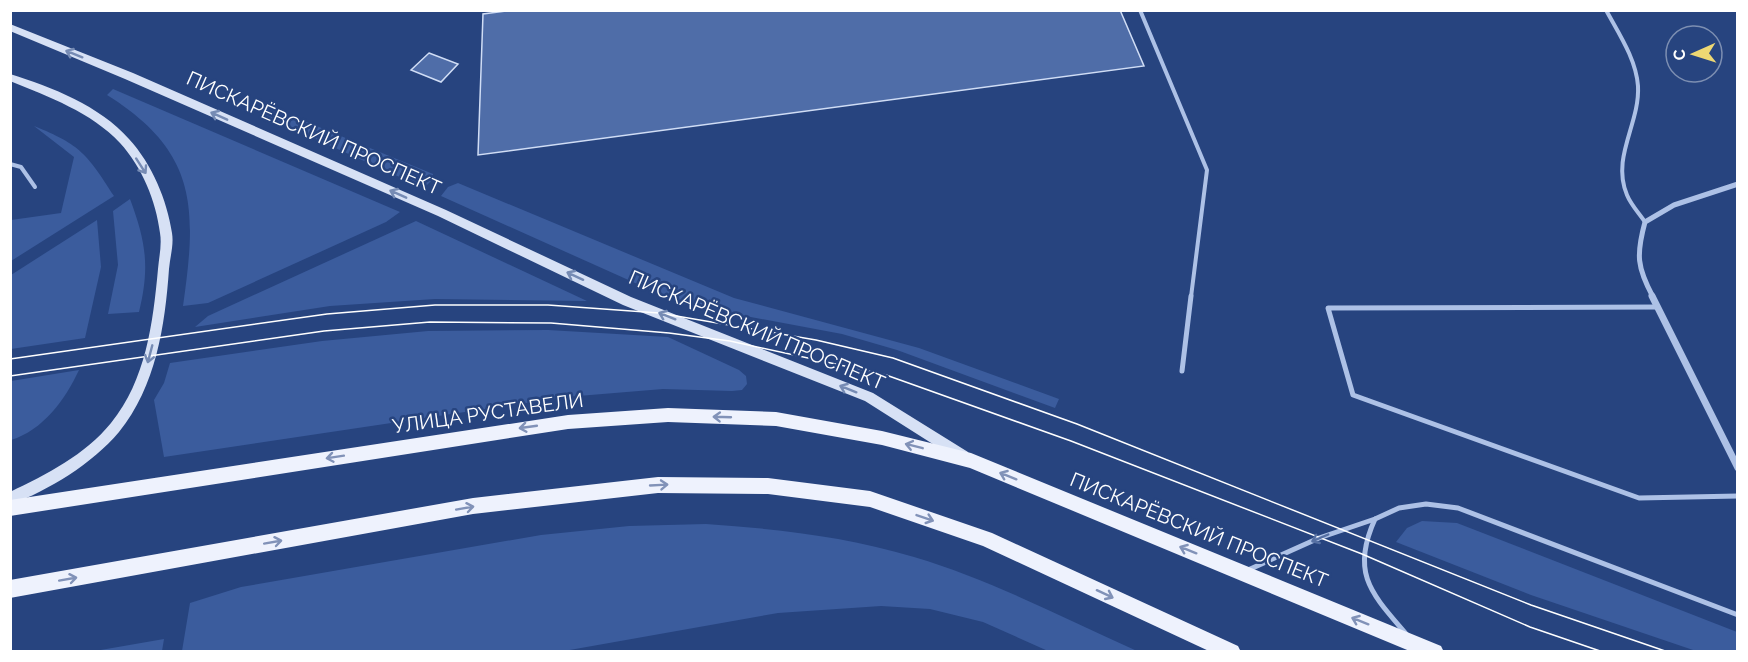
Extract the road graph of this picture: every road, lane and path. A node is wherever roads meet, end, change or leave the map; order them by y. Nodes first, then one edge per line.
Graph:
1 (1140, 10) edge
2 (1605, 10) edge
3 (10, 27) edge
4 (10, 77) edge
5 (10, 164) edge
6 (1737, 184) edge
7 (35, 188) dead end
8 (1645, 222) junction
9 (1658, 307) junction
10 (1182, 371) dead end
11 (971, 461) junction
12 (1737, 468) edge
13 (1737, 496) edge
14 (10, 499) edge
15 (10, 508) edge
16 (1375, 519) junction
17 (1242, 573) junction
18 (10, 590) edge
19 (1737, 615) edge
20 (1414, 643) junction
21 (1232, 651) edge
22 (1435, 651) edge

1 - 10 lane
2 - 8 lane
11 -> 3 main road, ПИСКАРЁВСКИЙ ПРОСПЕКТ
4 -> 14 main road
5 - 7 lane
6 - 8 street
8 - 9 street
9 - 12 street
9 - 13 lane
11 -> 15 main road, УЛИЦА РУСТАВЕЛИ
17 -> 11 main road, ПИСКАРЁВСКИЙ ПРОСПЕКТ
16 -> 17 lane
16 - 19 lane
16 - 20 lane
20 -> 17 main road, ПИСКАРЁВСКИЙ ПРОСПЕКТ
18 -> 21 main road
20 - 22 main road, ПИСКАРЁВСКИЙ ПРОСПЕКТ

